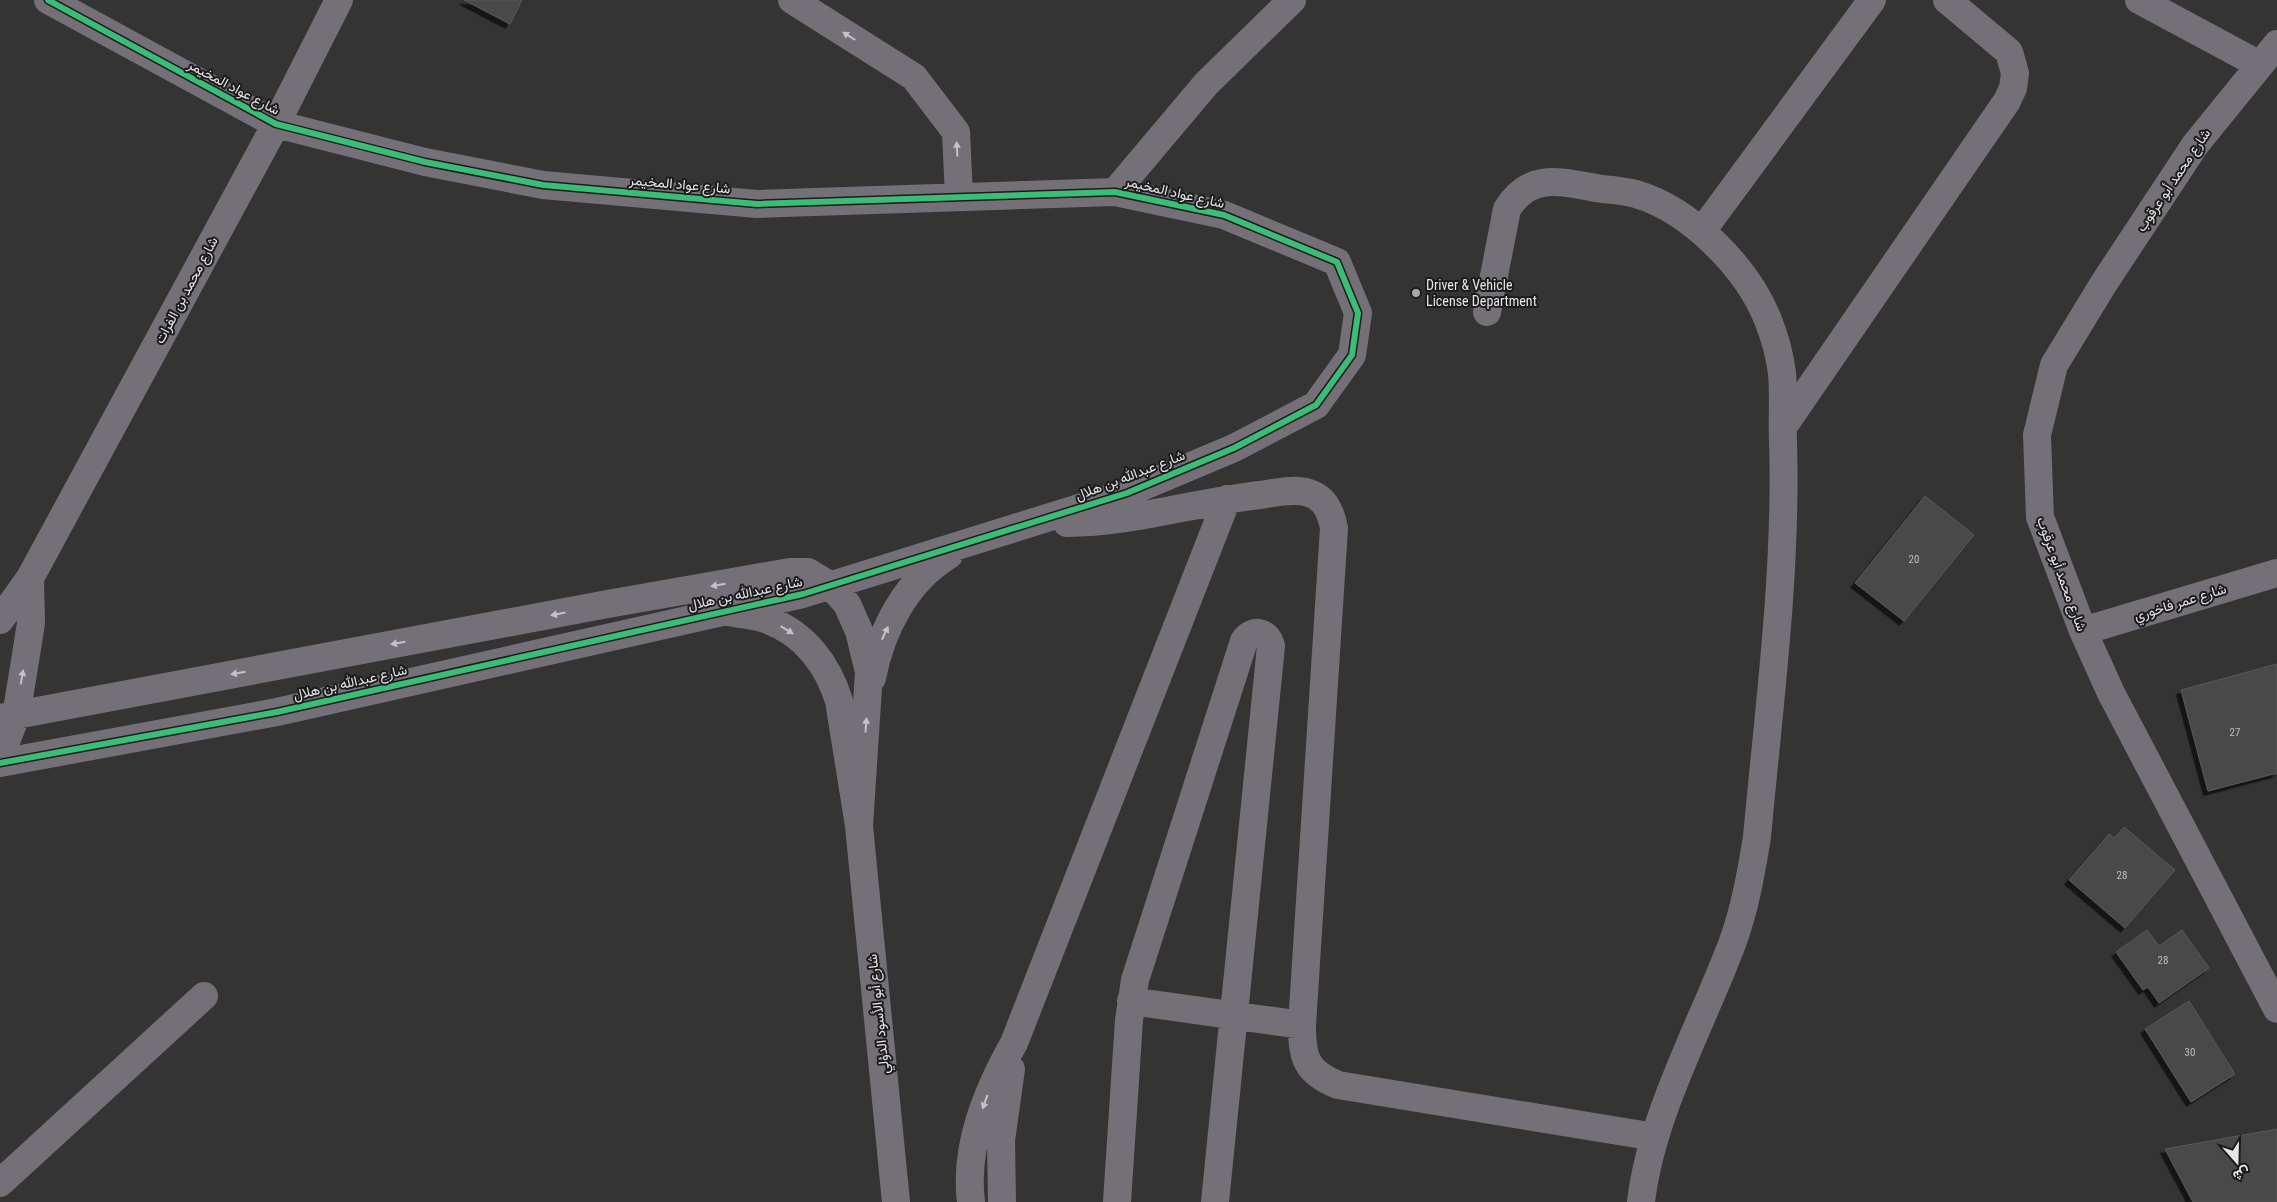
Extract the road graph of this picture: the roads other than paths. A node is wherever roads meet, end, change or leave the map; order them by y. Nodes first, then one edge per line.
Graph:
1 (48, 0) edge
2 (792, 0) edge
3 (1292, 0) edge
4 (1872, 0) edge
5 (1947, 0) edge
6 (2138, 0) edge
7 (333, 3) edge
8 (2268, 54) edge
9 (276, 124) junction
10 (1115, 192) junction
11 (959, 197) junction
12 (1702, 231) junction
13 (1336, 262) joint
14 (1487, 312) dead end
15 (1782, 427) junction
16 (1227, 498) junction
17 (1036, 522) junction
18 (967, 544) junction
19 (2277, 573) edge
20 (30, 578) junction
21 (831, 586) junction
22 (724, 610) junction
23 (0, 620) edge
24 (2082, 632) junction
25 (868, 697) junction
26 (8, 717) edge
27 (0, 757) edge
28 (0, 764) edge
29 (859, 826) junction
30 (204, 996) dead end
31 (1131, 1001) junction
32 (2277, 1009) edge
33 (1233, 1016) junction
34 (1302, 1025) junction
35 (1014, 1043) junction
36 (1655, 1137) junction
37 (0, 1183) edge
38 (896, 1202) edge
39 (971, 1202) edge
40 (1002, 1202) edge
41 (1117, 1202) edge
42 (1215, 1202) edge
43 (1641, 1202) edge

1 - 9 street, شارع عواد المخيمر
11 -> 2 street
3 - 10 street
4 - 12 street
5 - 15 street
6 - 8 street
7 - 9 street, شارع محمد بن الفرات
8 - 24 street, شارع محمد أبو عرقوب
9 - 11 street, شارع عواد المخيمر
9 - 20 street, شارع محمد بن الفرات
10 - 11 street, شارع عواد المخيمر
10 - 13 street, شارع عواد المخيمر
12 - 14 street
12 - 15 street
13 - 17 street, شارع عبدالله بن هلال
15 - 36 street
16 - 17 street
16 - 34 street
16 - 35 street
17 - 18 street, شارع عبدالله بن هلال
18 - 21 street, شارع عبدالله بن هلال
25 -> 18 street
19 - 24 street, شارع عمر فاخوري
20 - 23 street, شارع محمد بن الفرات
26 -> 20 street, شارع محمد بن الفرات
21 - 22 street, شارع عبدالله بن هلال
21 - 25 street
21 -> 26 street, شارع عبدالله بن هلال
22 - 28 street, شارع عبدالله بن هلال
22 -> 29 street
24 - 32 street, شارع محمد أبو عرقوب
29 -> 25 street
26 - 27 street, شارع محمد بن الفرات
29 - 38 street, شارع أبو الأسود الدؤلي
30 - 37 street
31 - 33 street
31 - 33 street
31 - 41 street
33 - 34 street
33 - 42 street
34 - 36 street
35 -> 39 street
35 - 40 street
36 - 43 street

